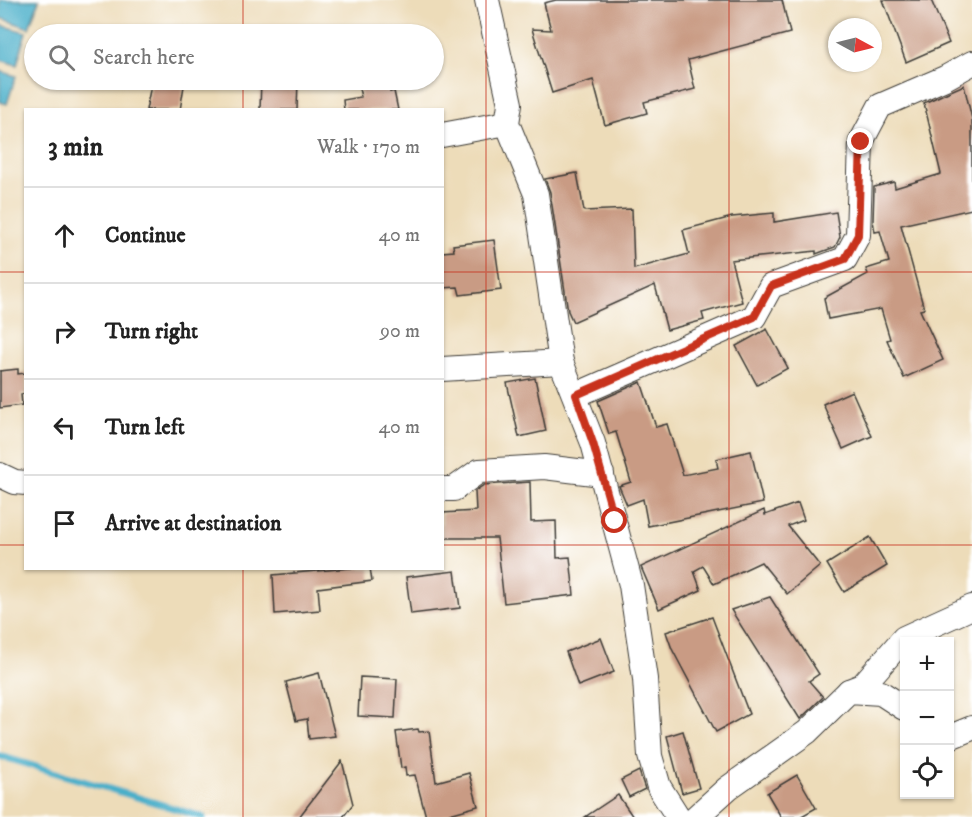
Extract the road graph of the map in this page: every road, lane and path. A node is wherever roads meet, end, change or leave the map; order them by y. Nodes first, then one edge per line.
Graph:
1 (487, 0) edge
2 (972, 63) edge
3 (507, 123) junction
4 (444, 135) edge
5 (561, 362) junction
6 (444, 369) edge
7 (576, 395) junction
8 (602, 474) junction
9 (0, 475) edge
10 (24, 483) edge
11 (444, 489) edge
12 (972, 607) edge
13 (849, 691) junction
14 (900, 706) edge
15 (972, 728) edge
16 (954, 735) edge
17 (678, 817) edge
18 (696, 817) edge

1 - 3 street
2 - 7 street
3 - 4 street
3 - 5 street
5 - 6 street
5 - 7 street
7 - 8 street
8 - 11 street
8 - 17 street
9 - 10 street
12 - 13 street
13 - 14 street
13 - 18 street
15 - 16 street

